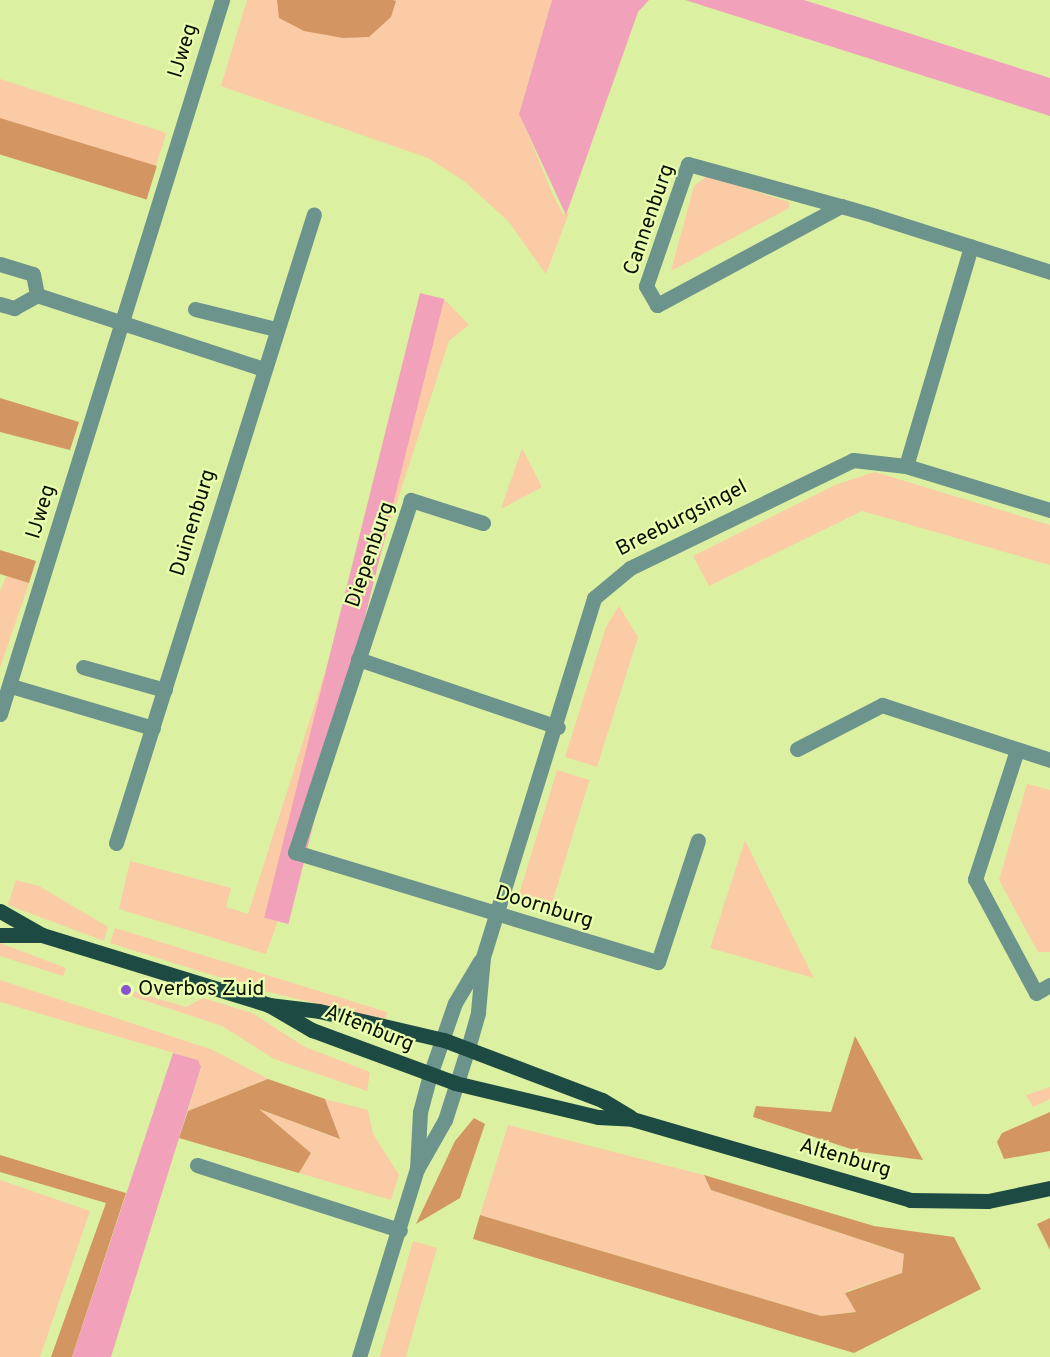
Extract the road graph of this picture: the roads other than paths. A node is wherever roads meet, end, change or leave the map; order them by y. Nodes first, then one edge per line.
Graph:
1 (222, 0) edge
2 (841, 206) junction
3 (314, 214) dead end
4 (971, 246) junction
5 (0, 264) edge
6 (1050, 272) edge
7 (37, 295) junction
8 (0, 304) edge
9 (195, 309) dead end
10 (123, 321) junction
11 (275, 329) junction
12 (263, 369) junction
13 (906, 466) junction
14 (1050, 510) edge
15 (483, 523) dead end
16 (358, 659) junction
17 (83, 667) dead end
18 (11, 686) junction
19 (165, 690) junction
20 (0, 714) edge
21 (558, 727) junction
22 (153, 728) junction
23 (797, 748) dead end
24 (1017, 750) junction
25 (1050, 760) edge
26 (698, 840) dead end
27 (116, 843) dead end
28 (295, 852) joint
29 (0, 911) edge
30 (496, 916) junction
31 (0, 935) edge
32 (42, 935) junction
33 (483, 957) junction
34 (1050, 985) edge
35 (269, 1005) junction
36 (444, 1040) junction
37 (468, 1048) junction
38 (430, 1075) junction
39 (455, 1083) junction
40 (633, 1119) junction
41 (197, 1165) dead end
42 (417, 1170) junction
43 (1050, 1188) edge
44 (400, 1230) junction
45 (359, 1357) edge

1 - 10 street, IJweg
2 - 2 street, Cannenburg
2 - 4 street, Cannenburg
3 - 11 street, Duinenburg
4 - 6 street, Cannenburg
4 - 13 street
5 - 7 street
7 - 8 street
7 - 10 street
9 - 11 street
10 - 12 street
10 - 18 street, IJweg
11 - 12 street, Duinenburg
12 - 19 street, Duinenburg
13 - 14 street, Breeburgsingel
13 - 21 street, Breeburgsingel
15 - 16 street, Diepenburg
16 - 21 street
16 - 28 street, Diepenburg
17 - 19 street
18 - 20 street, IJweg
18 - 22 street
19 - 22 street, Duinenburg
21 - 30 street, Breeburgsingel
22 - 27 street, Duinenburg
23 - 24 street
24 - 25 street
24 - 34 street
26 - 30 street, Doornburg
28 - 30 street, Doornburg
29 - 32 main road, Altenburg
30 - 33 street, Breeburgsingel
31 - 32 main road, Altenburg
32 - 35 main road, Altenburg
33 - 36 street, Breeburgsingel
33 - 37 street, Breeburgsingel
35 - 36 main road, Altenburg
35 - 38 main road, Altenburg
36 - 37 main road, Altenburg
36 - 38 street, Breeburgsingel
37 - 39 street, Breeburgsingel
37 - 40 main road, Altenburg
38 - 39 main road, Altenburg
38 - 42 street, Breeburgsingel
39 - 40 main road, Altenburg
39 - 42 street, Breeburgsingel
40 - 43 main road, Altenburg
41 - 44 street
42 - 44 street
44 - 45 street

